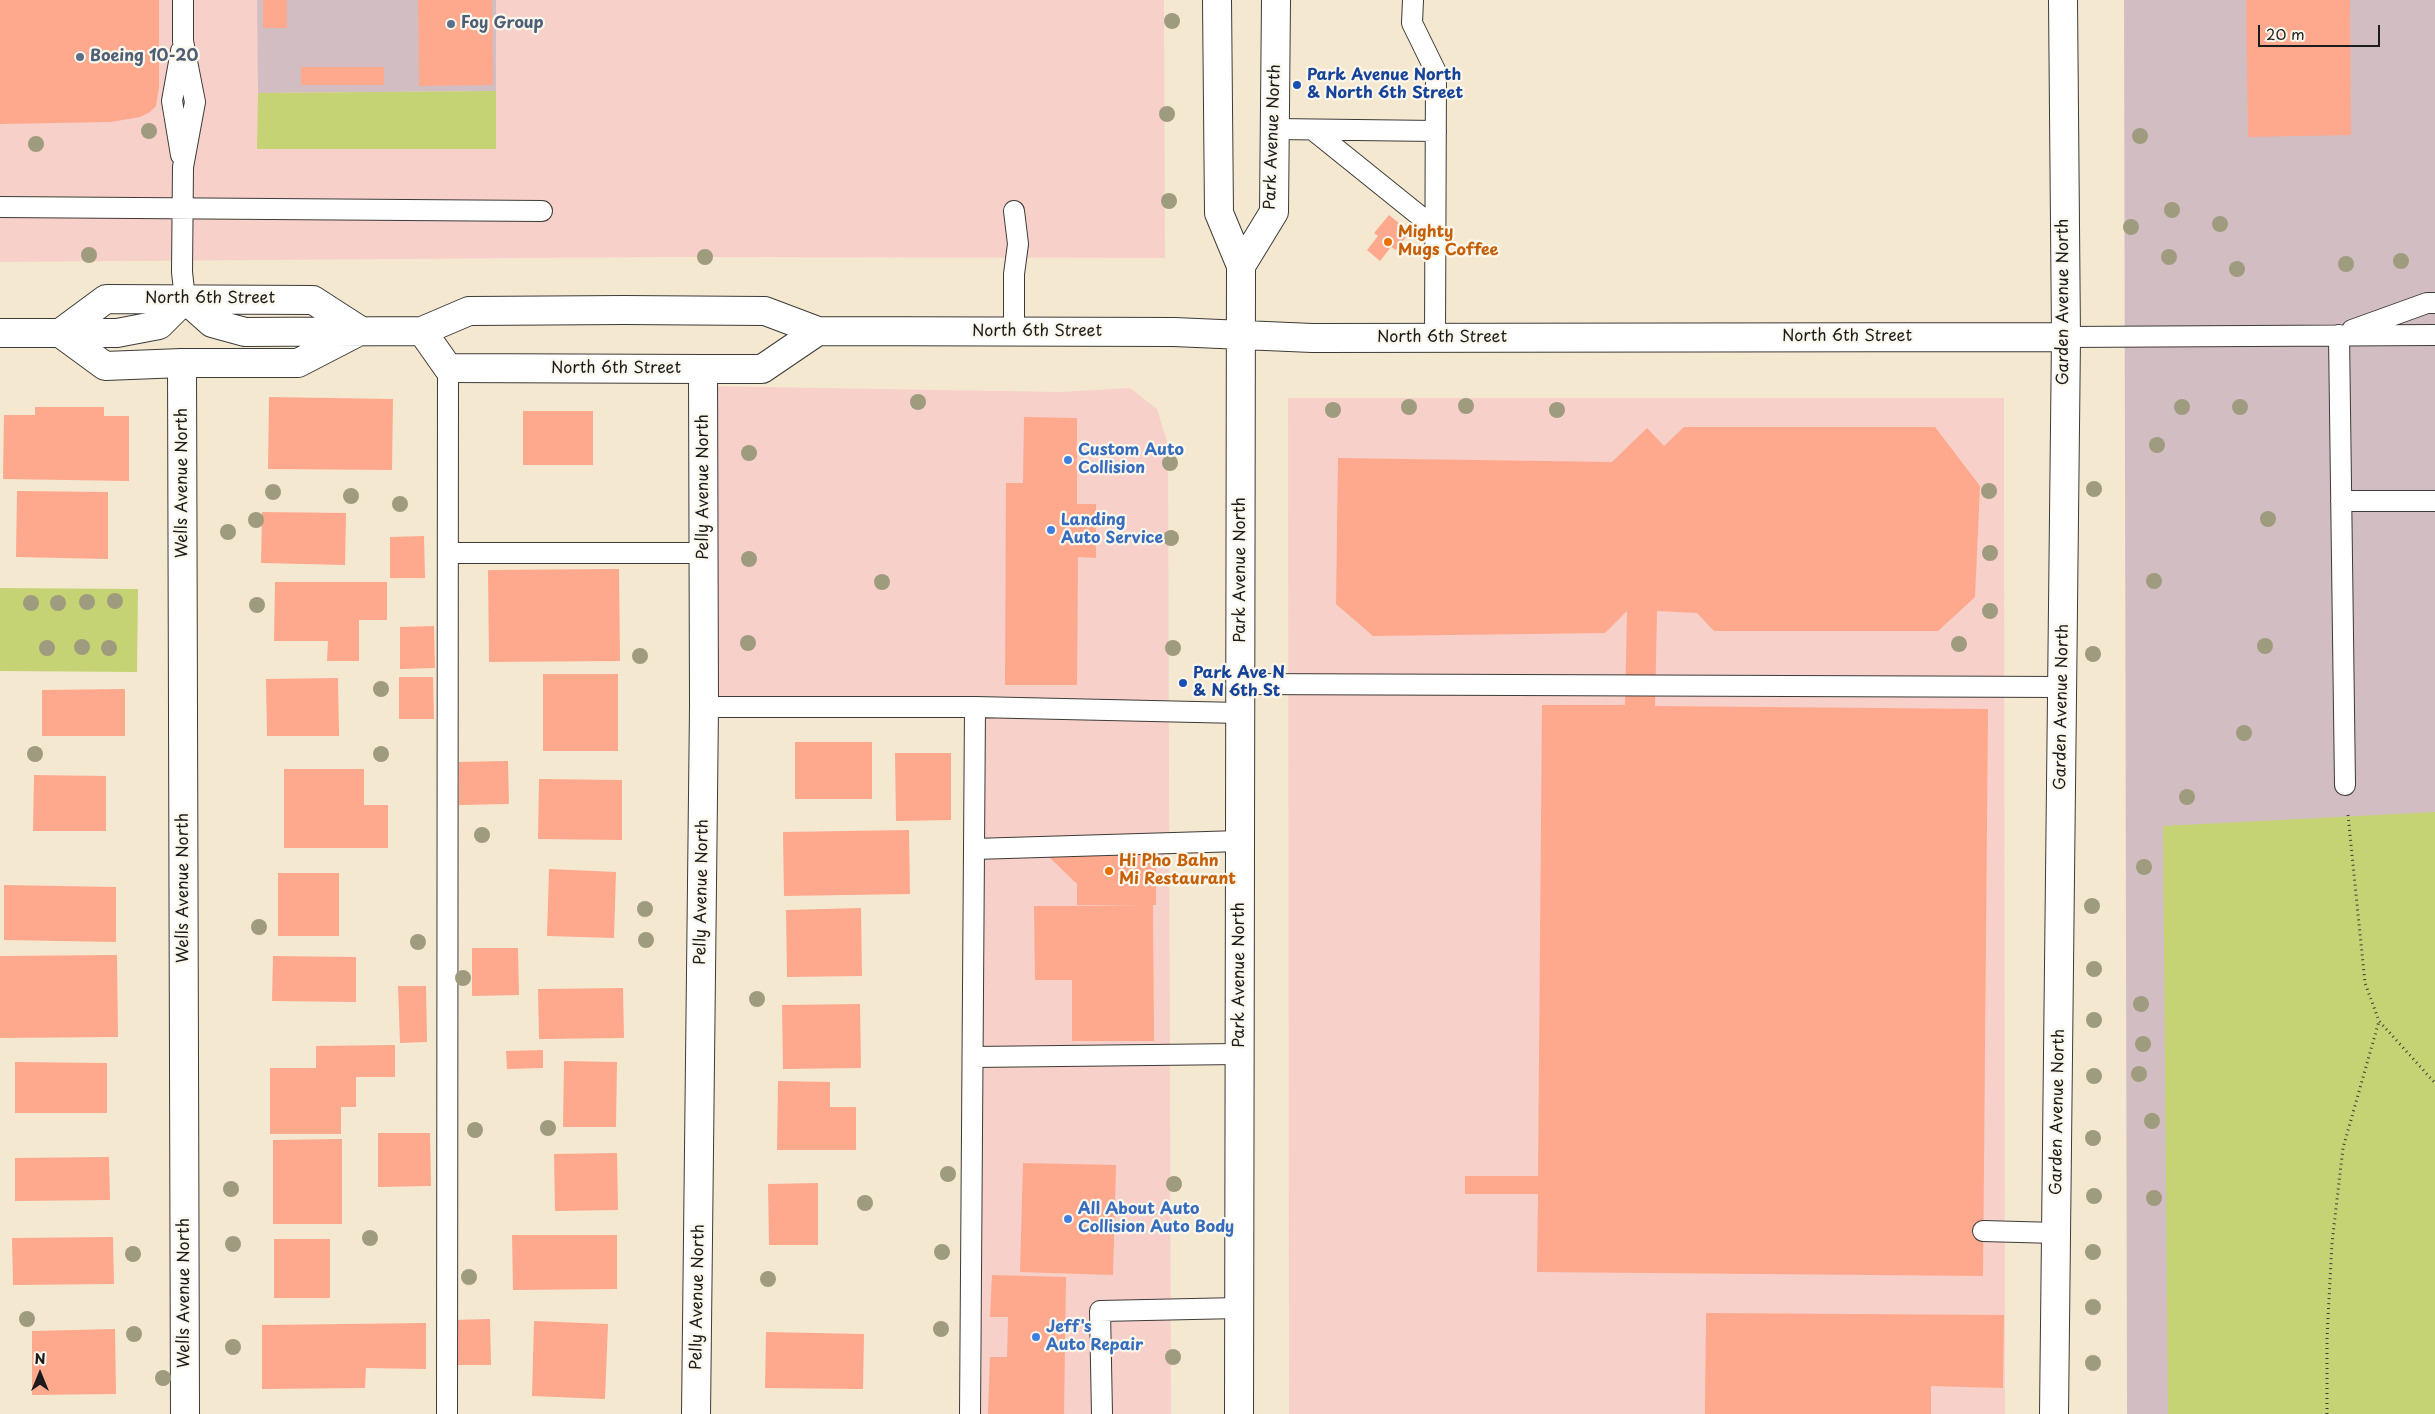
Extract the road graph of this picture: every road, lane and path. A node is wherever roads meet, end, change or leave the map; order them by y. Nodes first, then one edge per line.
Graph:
1 (183, 0) edge
2 (1217, 0) edge
3 (1276, 0) edge
4 (1412, 0) edge
5 (2063, 0) edge
6 (1276, 129) junction
7 (1313, 130) junction
8 (1436, 131) junction
9 (0, 208) edge
10 (183, 209) junction
11 (542, 211) dead end
12 (1014, 211) dead end
13 (1436, 229) junction
14 (1241, 266) junction
15 (185, 299) junction
16 (2435, 303) edge
17 (361, 331) junction
18 (422, 331) junction
19 (818, 331) junction
20 (1014, 331) junction
21 (0, 333) edge
22 (60, 333) junction
23 (2435, 335) edge
24 (1241, 336) junction
25 (2338, 336) junction
26 (2066, 337) junction
27 (1436, 338) junction
28 (182, 363) junction
29 (448, 368) junction
30 (703, 369) junction
31 (2341, 501) junction
32 (2435, 501) edge
33 (448, 553) junction
34 (704, 553) junction
35 (1241, 684) junction
36 (2062, 687) junction
37 (704, 707) junction
38 (975, 707) junction
39 (1240, 713) junction
40 (2345, 785) joint
41 (1240, 841) junction
42 (974, 849) junction
43 (2379, 1021) junction
44 (1240, 1054) junction
45 (973, 1057) junction
46 (2435, 1083) edge
47 (1983, 1231) dead end
48 (2056, 1232) junction
49 (1239, 1308) junction
50 (185, 1414) edge
51 (447, 1414) edge
52 (696, 1414) edge
53 (970, 1414) edge
54 (1102, 1414) edge
55 (1239, 1414) edge
56 (2054, 1414) edge
57 (2327, 1414) edge

1 - 10 lane
2 - 14 street, Park Avenue North
3 - 6 street, Park Avenue North
4 - 8 lane
5 - 26 street, Garden Avenue North
6 - 7 lane
6 - 14 street, Park Avenue North
7 - 8 lane
7 - 13 lane
8 - 13 lane
9 - 10 lane
10 - 11 lane
10 - 15 lane
12 - 20 lane
13 - 27 lane
14 - 24 street, Park Avenue North
15 - 17 street, North 6th Street
15 - 22 street, North 6th Street
16 - 25 lane
17 - 18 street, North 6th Street
17 - 28 street, North 6th Street
18 - 19 street, North 6th Street
18 - 29 street
19 - 20 street, North 6th Street
19 - 30 street, North 6th Street
20 - 24 street, North 6th Street
21 - 22 street
22 - 28 street, North 6th Street
23 - 25 lane
24 - 27 street, North 6th Street
24 - 35 street, Park Avenue North
25 - 26 lane
25 - 31 lane
26 - 27 street, North 6th Street
26 - 36 street, Garden Avenue North
28 - 50 street, Wells Avenue North
29 - 30 street, North 6th Street
29 - 33 lane
30 - 34 street, Pelly Avenue North
31 - 32 lane
31 - 40 lane
33 - 34 lane
33 - 51 lane
34 - 37 street, Pelly Avenue North
35 - 36 lane
35 - 39 street, Park Avenue North
36 - 48 street, Garden Avenue North
37 - 38 lane
37 - 52 street, Pelly Avenue North
38 - 39 lane
38 - 42 lane
39 - 41 street, Park Avenue North
40 - 43 path
41 - 42 lane
41 - 44 street, Park Avenue North
42 - 45 lane
43 - 46 path
43 - 57 path
44 - 45 lane
44 - 49 street, Park Avenue North
45 - 53 lane
47 - 48 lane
48 - 56 street, Garden Avenue North
49 - 54 lane
49 - 55 street, Park Avenue North

